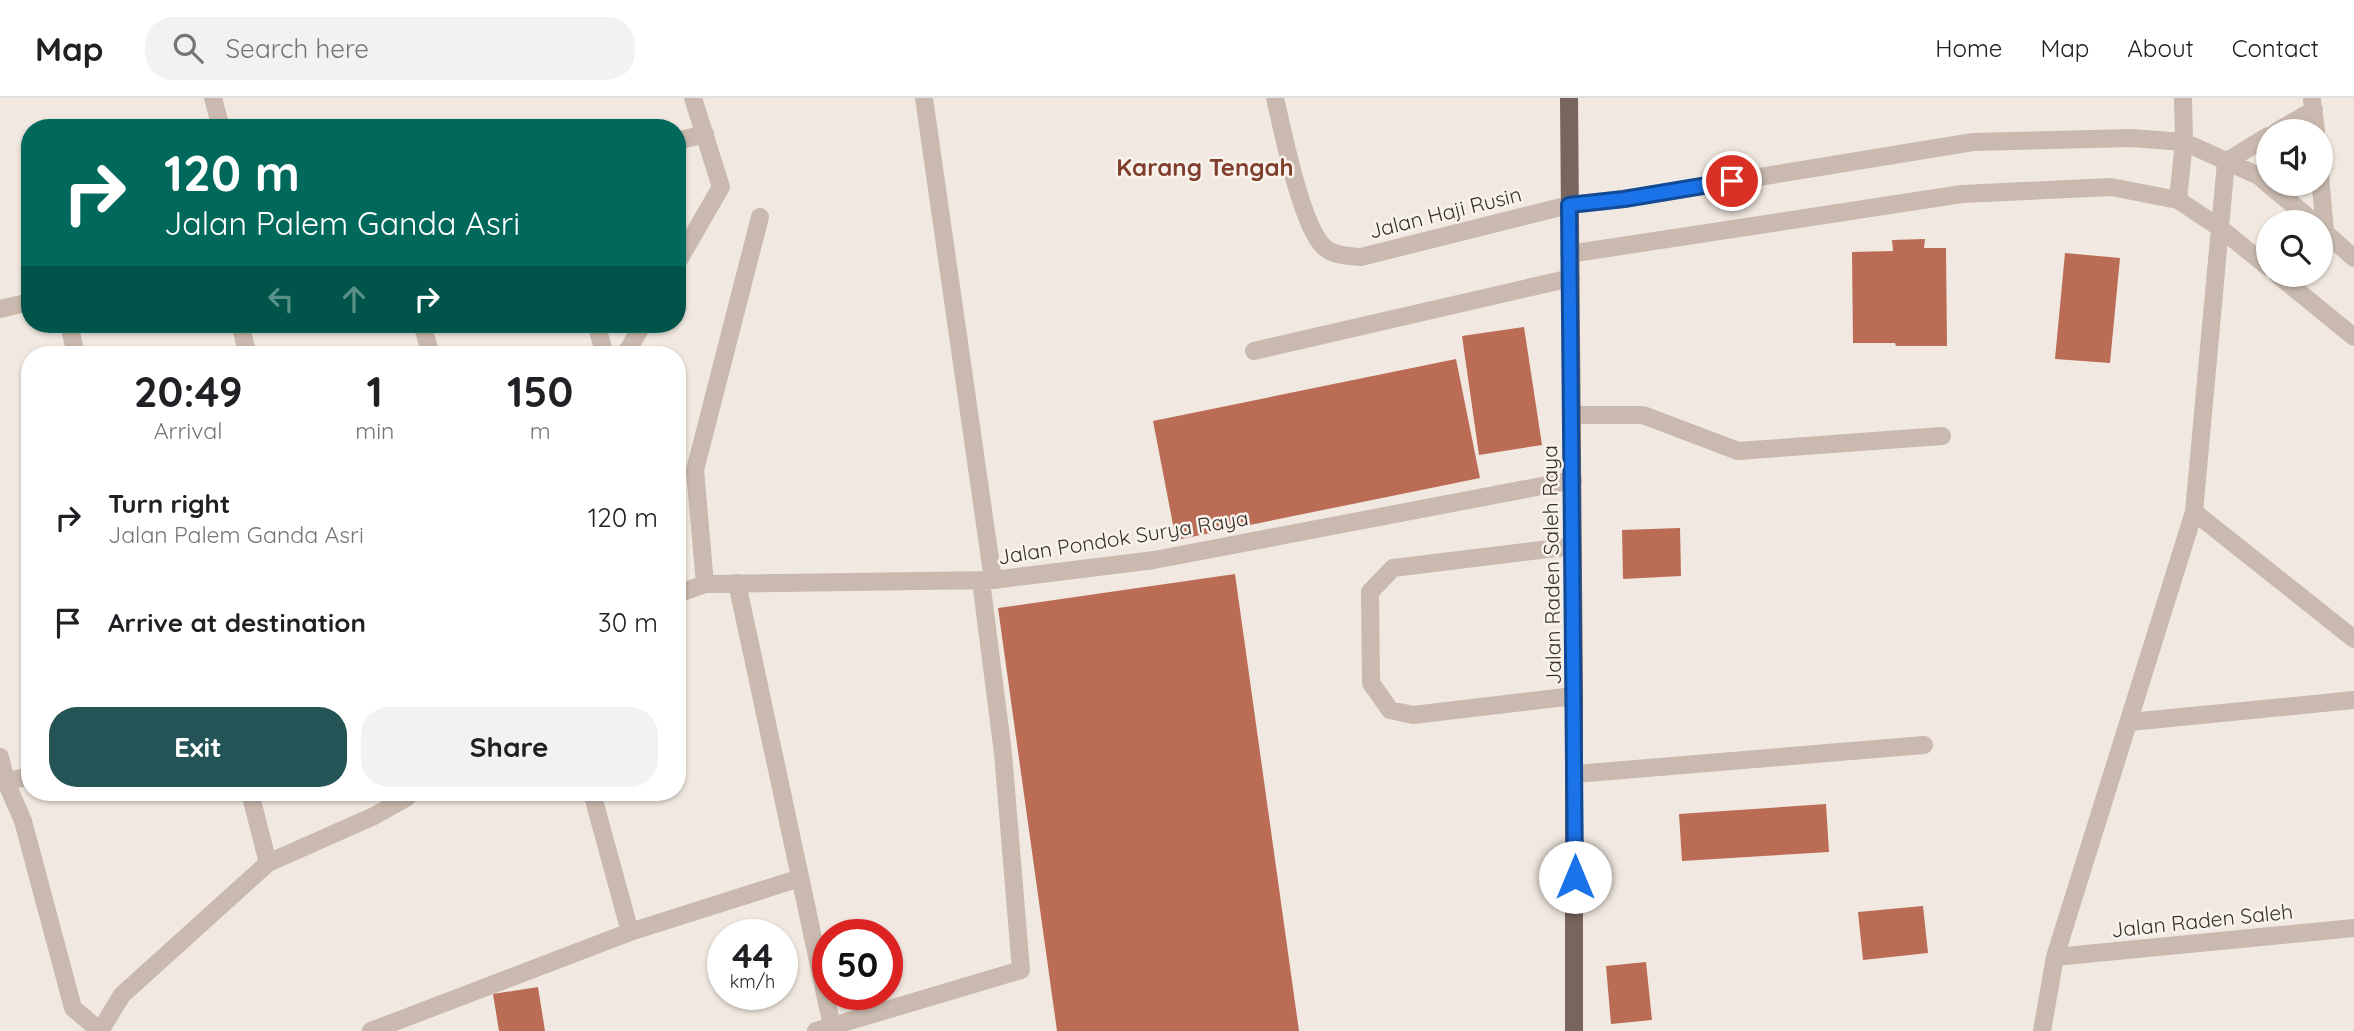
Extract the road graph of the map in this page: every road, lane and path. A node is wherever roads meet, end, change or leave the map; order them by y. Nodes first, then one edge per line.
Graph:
1 (213, 98) edge
2 (693, 98) edge
3 (924, 98) edge
4 (1275, 98) edge
5 (1570, 98) edge
6 (2183, 98) edge
7 (2313, 104) edge
8 (218, 119) edge
9 (2293, 119) edge
10 (705, 134) junction
11 (686, 139) edge
12 (2184, 142) junction
13 (2256, 143) edge
14 (2226, 162) junction
15 (2256, 175) edge
16 (2283, 196) edge
17 (2178, 200) junction
18 (1569, 205) junction
19 (2299, 210) edge
20 (760, 217) dead end
21 (2220, 228) junction
22 (2333, 239) edge
23 (686, 247) edge
24 (1570, 254) junction
25 (2256, 257) edge
26 (2354, 258) edge
27 (1571, 278) junction
28 (2293, 287) edge
29 (21, 304) edge
30 (0, 309) edge
31 (2354, 337) edge
32 (1254, 351) dead end
33 (1572, 415) junction
34 (1942, 436) dead end
35 (1573, 480) junction
36 (2194, 512) junction
37 (1573, 546) junction
38 (987, 581) junction
39 (705, 583) junction
40 (737, 583) junction
41 (686, 590) edge
42 (2354, 639) edge
43 (1574, 696) junction
44 (2354, 700) edge
45 (2130, 722) junction
46 (1924, 745) dead end
47 (0, 757) edge
48 (1575, 774) junction
49 (21, 778) edge
50 (3, 783) edge
51 (252, 801) edge
52 (401, 801) edge
53 (594, 801) edge
54 (268, 863) junction
55 (800, 878) junction
56 (2354, 928) edge
57 (630, 932) junction
58 (2055, 957) junction
59 (827, 1029) edge
60 (100, 1031) edge
61 (370, 1031) edge
62 (1574, 1031) edge
63 (2042, 1031) edge

1 - 8 street
2 - 10 street
3 - 38 street
4 - 18 street, Jalan Haji Rusin
5 - 18 main road, Jalan Raden Saleh Raya
6 - 12 street
7 - 9 street
10 - 11 street
10 - 23 street
12 - 14 street
12 - 17 street
12 - 18 street, Jalan Haji Rusin
13 - 14 street
14 - 15 street
14 - 21 street
16 - 19 street
17 - 21 street
17 - 24 street
18 - 24 main road, Jalan Raden Saleh Raya
20 - 39 street
21 - 25 street
21 - 36 street
22 - 26 street
24 - 27 main road, Jalan Raden Saleh Raya
27 - 32 street
27 - 33 main road, Jalan Raden Saleh Raya
28 - 31 street
29 - 30 street
33 - 34 street
33 - 35 main road, Jalan Raden Saleh Raya
35 - 37 main road, Jalan Raden Saleh Raya
35 - 38 street, Jalan Pondok Surya Raya
36 - 42 street
36 - 45 street
37 - 43 main road, Jalan Raden Saleh Raya
37 - 43 street
38 - 40 street, Jalan Pondok Surya Raya
38 - 59 street
39 - 40 street, Jalan Pondok Surya Raya
39 - 41 street, Jalan Pondok Surya Raya
40 - 55 street
43 - 48 main road, Jalan Raden Saleh Raya
44 - 45 street
45 - 58 street
46 - 48 street
47 - 50 street
48 - 62 main road, Jalan Raden Saleh Raya
49 - 50 street
50 - 60 street
51 - 54 street
52 - 54 street
53 - 57 street
54 - 60 street
55 - 57 street
55 - 59 street
56 - 58 street, Jalan Raden Saleh
57 - 61 street
58 - 63 street

